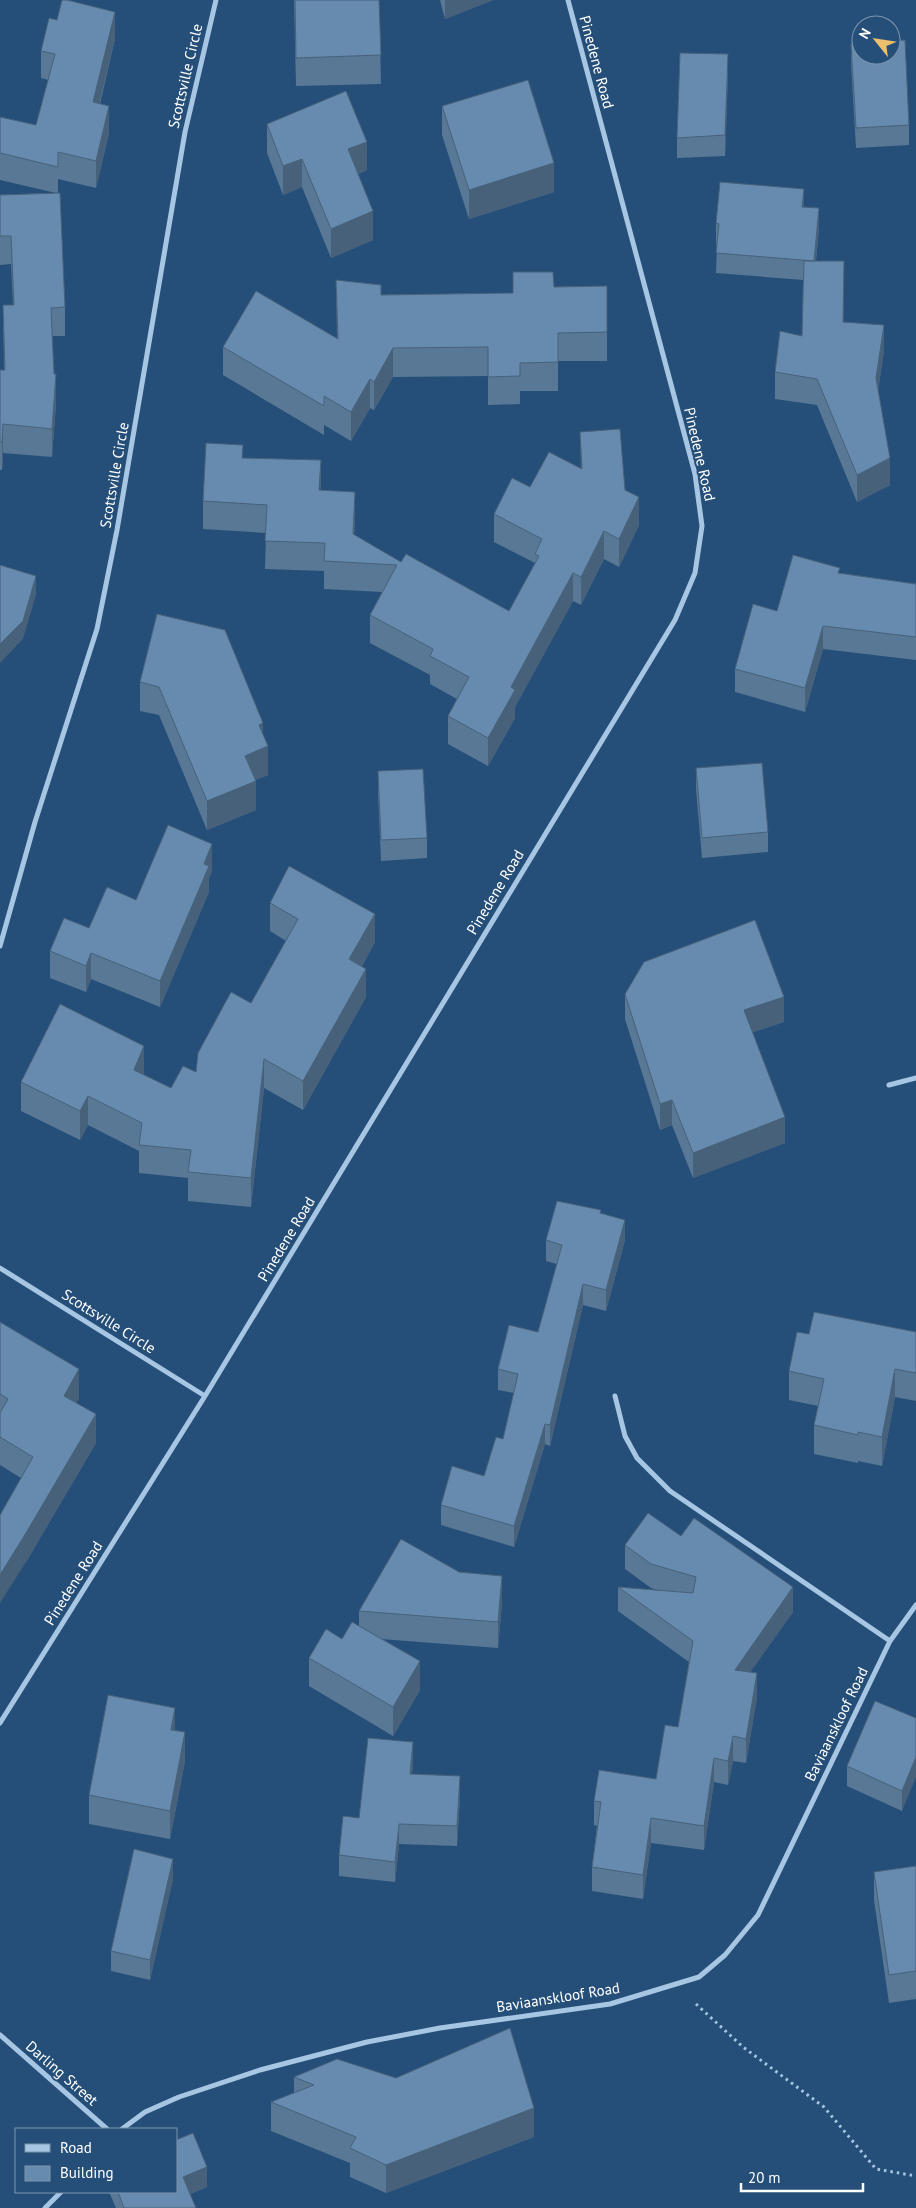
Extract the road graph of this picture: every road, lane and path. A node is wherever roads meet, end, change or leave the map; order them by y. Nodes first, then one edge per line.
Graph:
1 (216, 0) edge
2 (568, 0) edge
3 (0, 946) edge
4 (916, 1078) edge
5 (889, 1085) dead end
6 (0, 1268) edge
7 (205, 1396) junction
8 (615, 1396) dead end
9 (916, 1605) edge
10 (890, 1641) junction
11 (0, 1723) edge
12 (674, 1983) junction
13 (0, 2035) edge
14 (106, 2128) edge
15 (123, 2128) edge
16 (916, 2176) edge
17 (60, 2193) edge
18 (45, 2208) edge

1 - 3 street, Scottsville Circle
2 - 7 street, Pinedene Road
4 - 5 street
6 - 7 street, Scottsville Circle
7 - 11 street, Pinedene Road
8 - 10 street
9 - 10 street, Baviaanskloof Road
10 - 12 street, Baviaanskloof Road
12 - 15 street, Baviaanskloof Road
12 - 16 path
13 - 14 street, Darling Street
17 - 18 street

